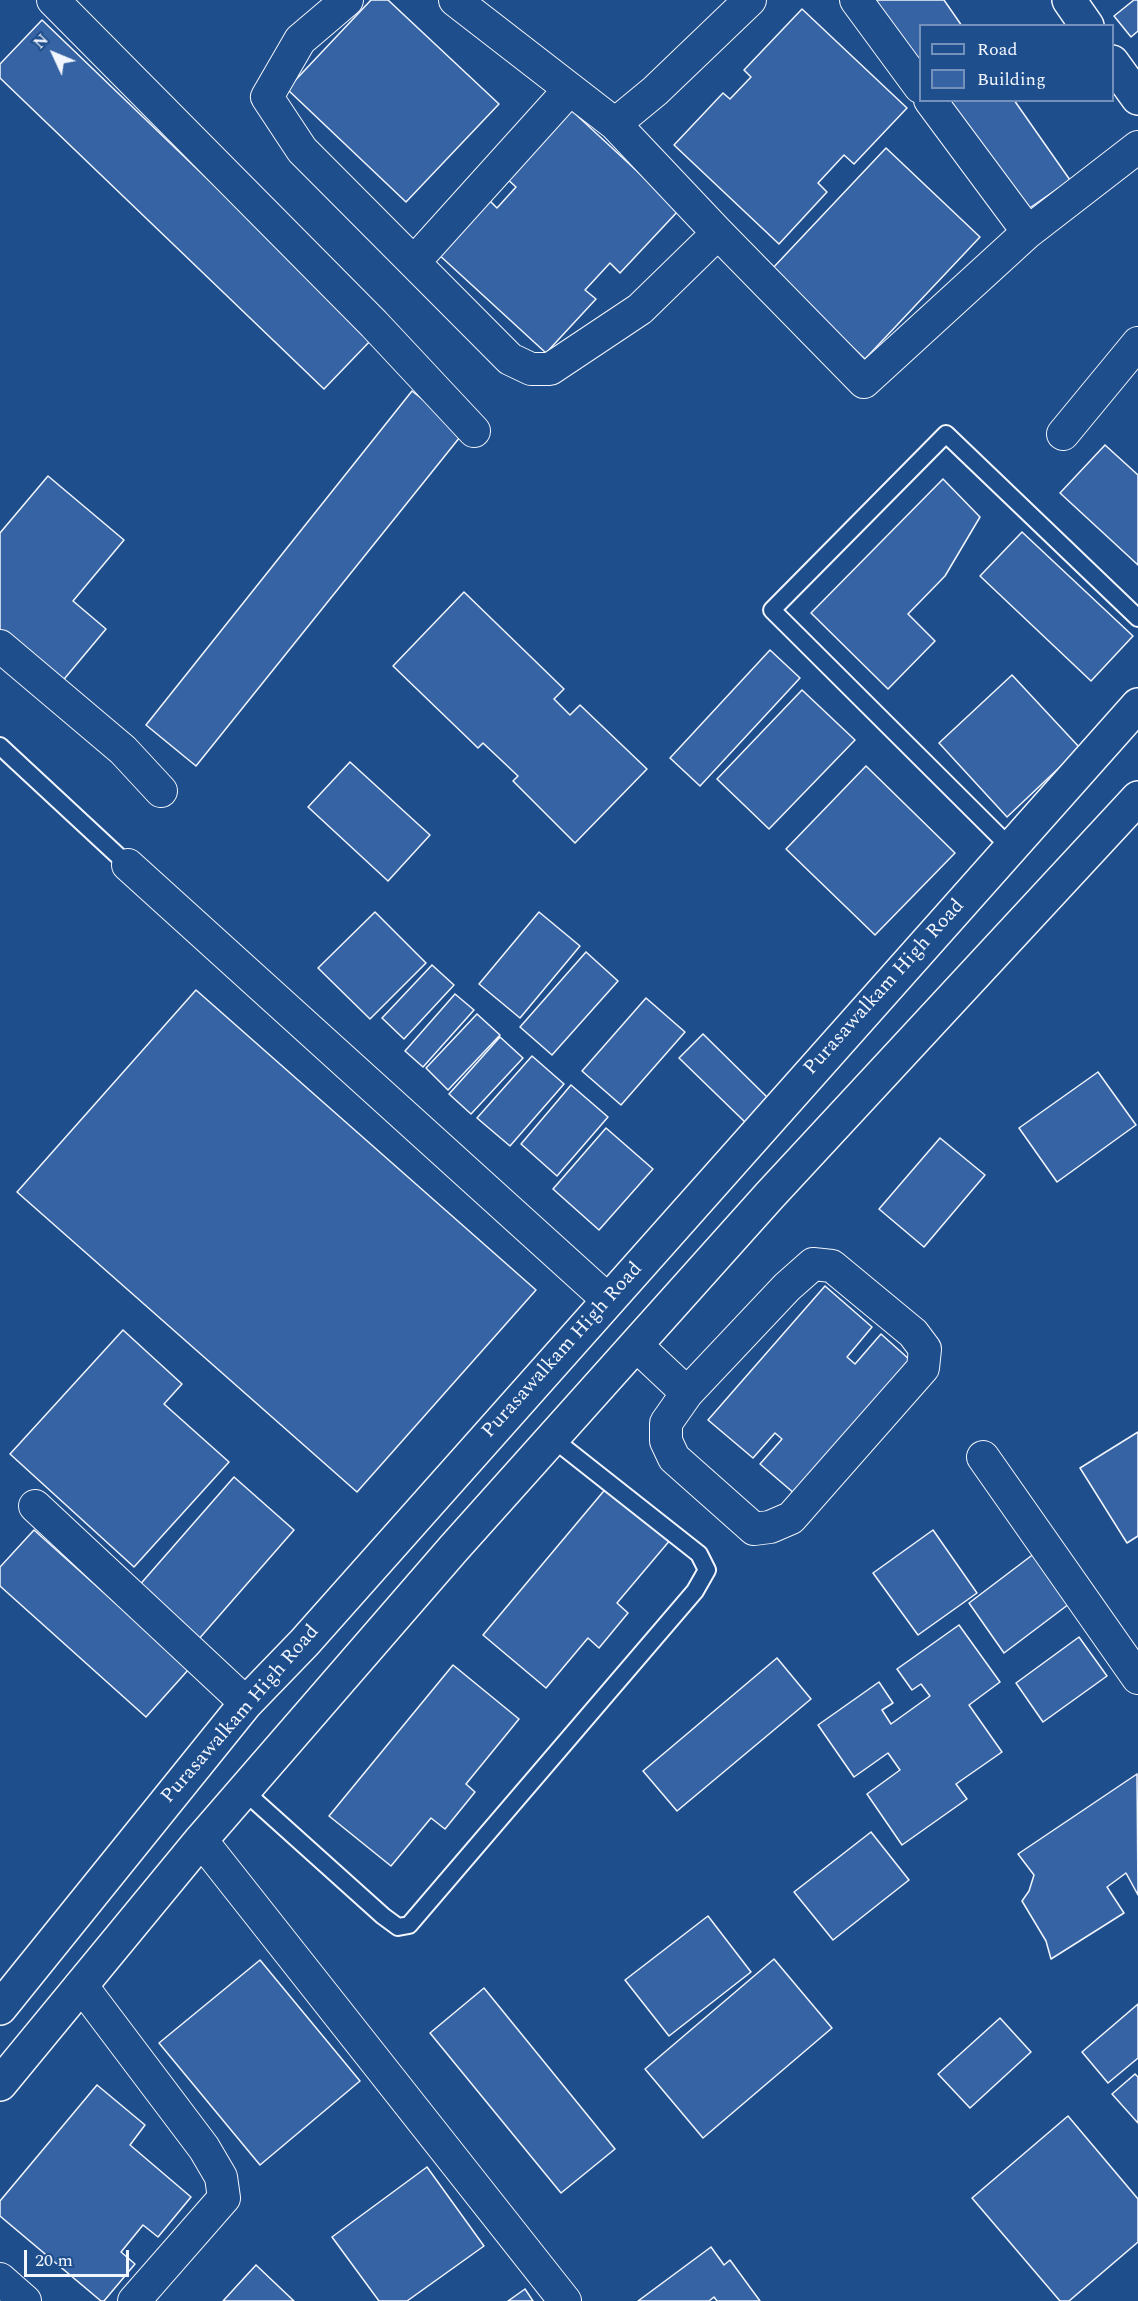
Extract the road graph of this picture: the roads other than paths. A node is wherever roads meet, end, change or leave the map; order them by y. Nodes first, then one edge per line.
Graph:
1 (348, 0) edge
2 (455, 0) edge
3 (750, 0) edge
4 (856, 0) edge
5 (1069, 0) edge
6 (68, 6) edge
7 (1086, 24) edge
8 (1114, 63) edge
9 (919, 84) edge
10 (570, 89) junction
11 (1138, 98) edge
12 (931, 102) edge
13 (615, 124) junction
14 (1138, 147) edge
15 (1028, 232) junction
16 (718, 233) junction
17 (414, 262) junction
18 (1138, 343) edge
19 (474, 430) dead end
20 (1063, 434) dead end
21 (1138, 618) edge
22 (0, 646) edge
23 (1138, 705) edge
24 (0, 746) edge
25 (161, 791) dead end
26 (1138, 798) edge
27 (1010, 847) junction
28 (129, 865) joint
29 (608, 1300) junction
30 (636, 1345) junction
31 (687, 1393) junction
32 (552, 1438) junction
33 (983, 1457) dead end
34 (35, 1506) dead end
35 (1138, 1678) edge
36 (246, 1703) junction
37 (244, 1791) junction
38 (201, 1840) junction
39 (81, 1985) junction
40 (3, 1998) edge
41 (0, 2084) edge
42 (0, 2279) edge
43 (25, 2301) edge
44 (134, 2301) edge
45 (565, 2301) edge

1 - 17 street
2 - 10 street
3 - 13 street
4 - 9 street
5 - 7 main road
6 - 19 street
8 - 11 main road
10 - 13 street
10 - 17 street
12 - 15 street
13 - 16 street
14 - 15 street
15 - 16 street
16 - 17 street
18 - 20 street
21 - 27 lane
22 - 25 street
23 - 27 main road, Purasawalkam High Road
24 - 28 lane
26 - 30 main road
27 - 29 main road, Purasawalkam High Road
28 - 29 street
29 - 36 main road, Purasawalkam High Road
30 - 31 street
30 - 32 main road
31 - 31 street
32 - 37 main road
32 - 37 lane
33 - 35 street
34 - 36 street
36 - 40 main road, Purasawalkam High Road
37 - 38 main road
38 - 39 main road
38 - 45 street
39 - 41 main road
39 - 44 street
42 - 43 street

